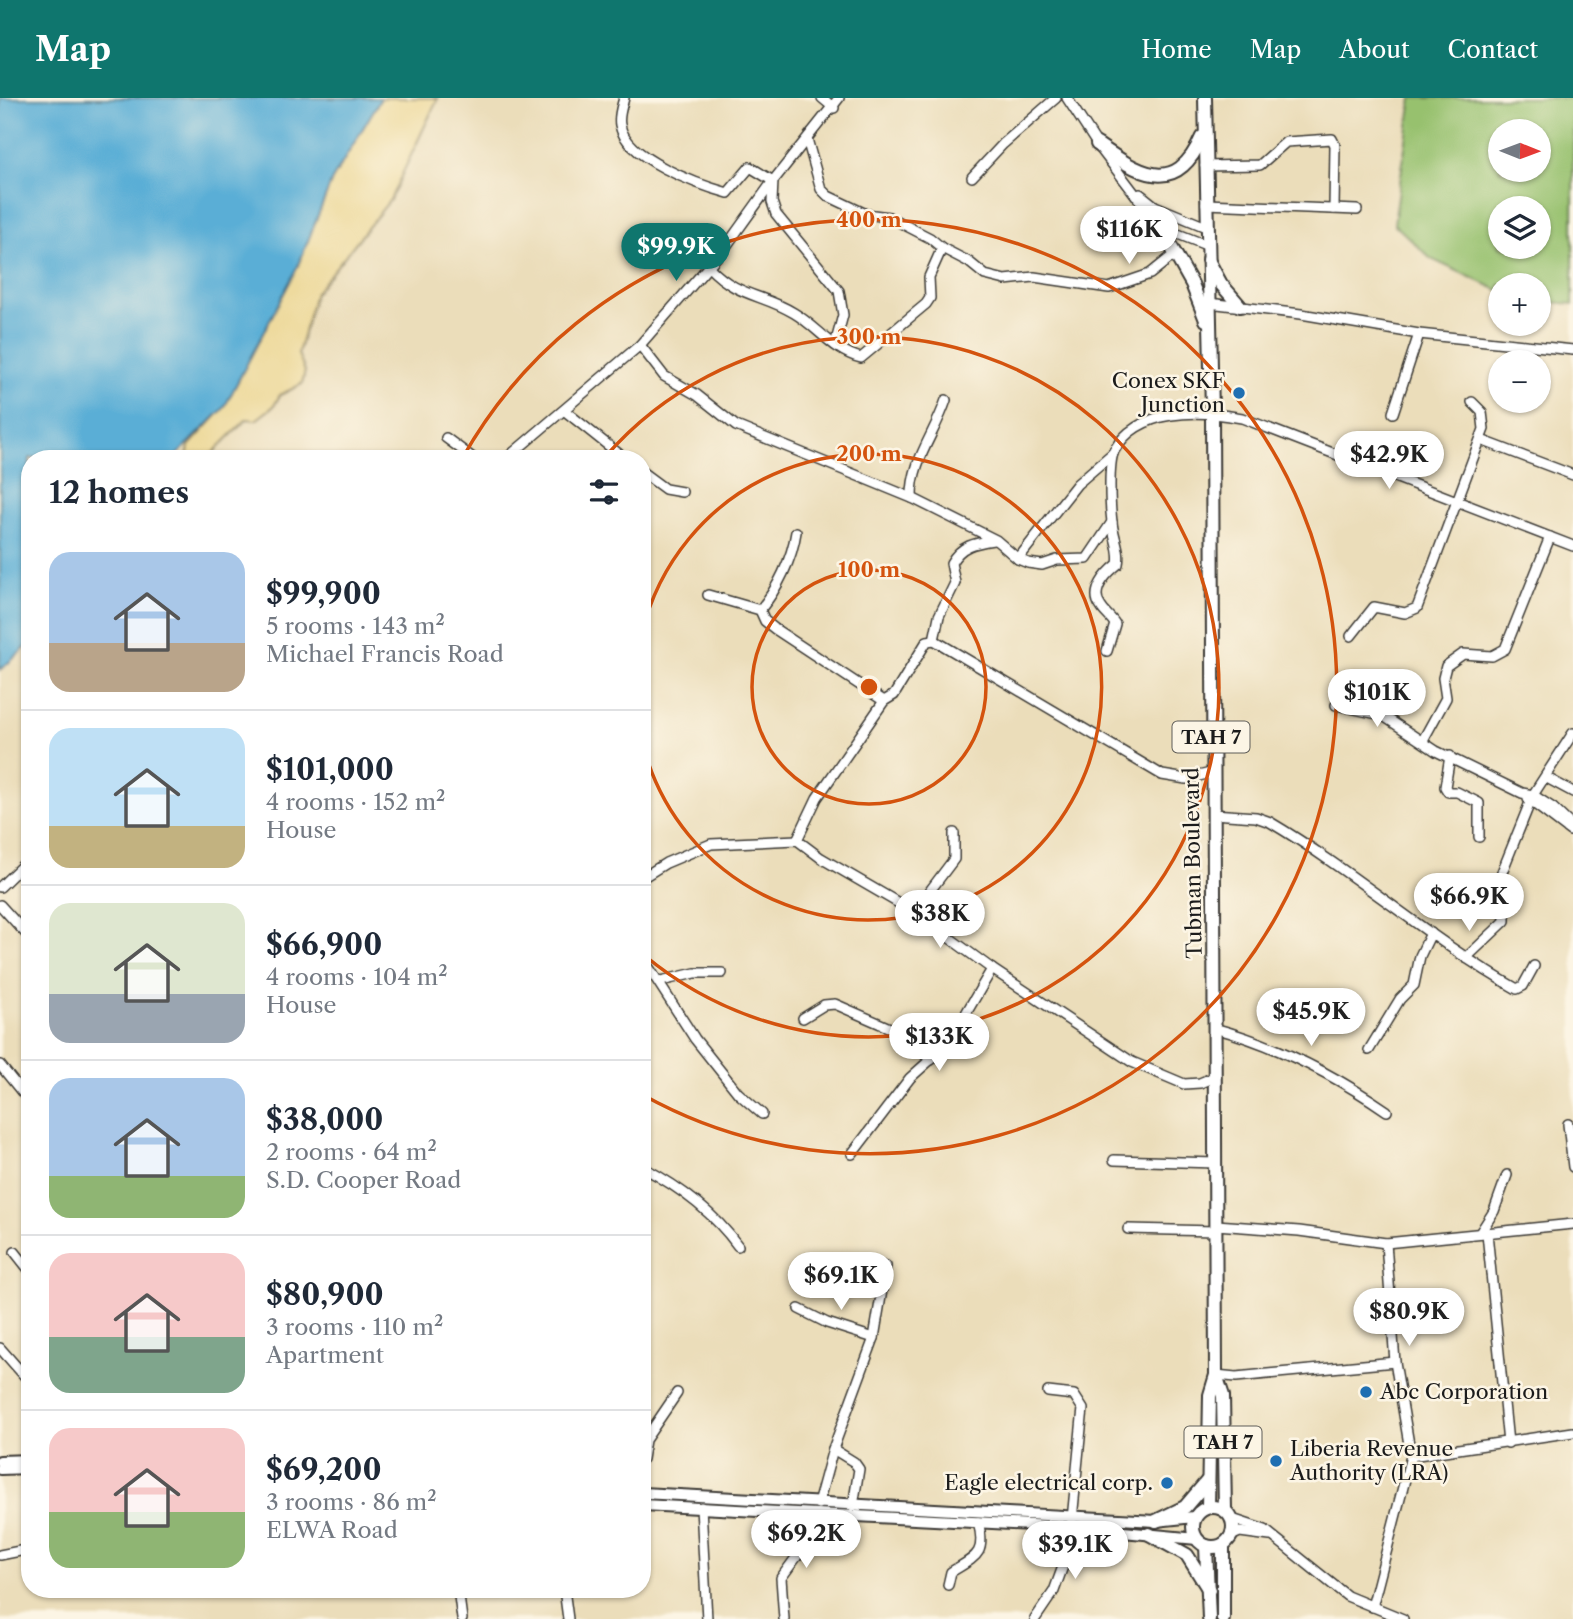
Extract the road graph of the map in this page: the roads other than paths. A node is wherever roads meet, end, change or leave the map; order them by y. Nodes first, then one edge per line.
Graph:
1 (624, 98) edge
2 (822, 98) edge
3 (839, 98) edge
4 (1056, 98) edge
5 (1067, 98) edge
6 (1205, 98) edge
7 (834, 108) junction
8 (1204, 130) junction
9 (807, 139) junction
10 (1097, 144) junction
11 (1205, 166) junction
12 (972, 177) dead end
13 (772, 181) junction
14 (1130, 187) junction
15 (1206, 204) junction
16 (1334, 209) junction
17 (1357, 210) dead end
18 (1160, 227) junction
19 (1206, 227) junction
20 (942, 248) junction
21 (1206, 251) junction
22 (1176, 253) junction
23 (709, 267) junction
24 (1209, 303) junction
25 (1240, 306) junction
26 (1209, 328) junction
27 (1419, 334) junction
28 (640, 345) junction
29 (835, 345) junction
30 (1573, 350) edge
31 (946, 400) dead end
32 (1472, 401) dead end
33 (565, 411) junction
34 (1212, 412) junction
35 (1393, 413) dead end
36 (446, 438) dead end
37 (1481, 440) junction
38 (462, 450) edge
39 (517, 450) edge
40 (614, 450) edge
41 (1113, 453) junction
42 (1573, 475) edge
43 (651, 479) edge
44 (682, 492) dead end
45 (912, 498) junction
46 (1456, 499) junction
47 (1112, 522) junction
48 (796, 532) dead end
49 (1550, 537) junction
50 (996, 540) junction
51 (1573, 546) edge
52 (1018, 559) junction
53 (708, 595) dead end
54 (760, 610) junction
55 (1351, 636) dead end
56 (933, 640) junction
57 (1107, 651) dead end
58 (884, 701) junction
59 (1336, 705) dead end
60 (1573, 733) edge
61 (1423, 740) junction
62 (1450, 755) junction
63 (1211, 773) junction
64 (1547, 778) junction
65 (1573, 792) edge
66 (1532, 798) junction
67 (1213, 814) junction
68 (1573, 827) edge
69 (954, 833) dead end
70 (1573, 834) edge
71 (1479, 836) dead end
72 (797, 841) junction
73 (21, 867) edge
74 (651, 872) edge
75 (0, 887) edge
76 (0, 906) edge
77 (914, 912) junction
78 (21, 928) edge
79 (1431, 933) junction
80 (1465, 958) junction
81 (1534, 966) dead end
82 (651, 968) edge
83 (992, 969) junction
84 (722, 973) dead end
85 (661, 981) junction
86 (803, 1018) dead end
87 (1214, 1028) junction
88 (1369, 1050) dead end
89 (931, 1060) junction
90 (0, 1065) edge
91 (1214, 1077) junction
92 (21, 1091) edge
93 (1387, 1111) dead end
94 (762, 1114) dead end
95 (1567, 1124) dead end
96 (852, 1154) dead end
97 (1114, 1160) dead end
98 (1215, 1163) junction
99 (1573, 1167) edge
100 (651, 1173) edge
101 (1507, 1175) dead end
102 (1573, 1224) edge
103 (1216, 1228) junction
104 (1128, 1229) dead end
105 (1484, 1233) junction
106 (1386, 1243) junction
107 (738, 1246) dead end
108 (15, 1252) dead end
109 (21, 1260) edge
110 (886, 1266) dead end
111 (799, 1309) dead end
112 (874, 1338) junction
113 (0, 1348) edge
114 (1395, 1362) junction
115 (21, 1372) edge
116 (1216, 1375) junction
117 (1048, 1392) dead end
118 (677, 1393) dead end
119 (651, 1432) edge
120 (1573, 1432) edge
121 (1508, 1444) junction
122 (833, 1449) junction
123 (1411, 1456) junction
124 (21, 1460) edge
125 (0, 1461) edge
126 (21, 1468) edge
127 (0, 1469) edge
128 (1208, 1480) junction
129 (651, 1494) edge
130 (651, 1505) edge
131 (853, 1506) junction
132 (701, 1507) junction
133 (1208, 1507) junction
134 (818, 1509) junction
135 (1228, 1514) junction
136 (1071, 1515) junction
137 (1195, 1517) junction
138 (1156, 1521) junction
139 (978, 1522) junction
140 (1070, 1527) junction
141 (1149, 1534) junction
142 (1272, 1536) junction
143 (1227, 1540) junction
144 (1201, 1543) junction
145 (21, 1551) edge
146 (0, 1555) edge
147 (948, 1585) dead end
148 (1209, 1590) junction
149 (459, 1598) edge
150 (565, 1598) edge
151 (1372, 1607) junction
152 (462, 1619) edge
153 (568, 1619) edge
154 (707, 1619) edge
155 (784, 1619) edge
156 (1035, 1619) edge
157 (1209, 1619) edge
158 (1223, 1619) edge
159 (1403, 1619) edge

1 - 13 street
2 - 7 street
3 - 7 street
4 - 12 street
5 - 10 street
6 - 8 highway, Tubman Boulevard / TAH 7
7 - 9 street
8 - 10 highway
8 - 11 highway, Tubman Boulevard / TAH 7
9 - 13 street
9 - 20 street
10 - 14 street
11 - 15 highway, Tubman Boulevard / TAH 7
11 - 16 street
13 - 23 street
13 - 29 street
14 - 18 street
14 - 19 street
15 - 16 street
15 - 19 highway, Tubman Boulevard / TAH 7
16 - 17 street
18 - 21 street
18 - 22 highway
19 - 21 highway, Tubman Boulevard / TAH 7
20 - 22 street
20 - 29 street
21 - 24 highway, Tubman Boulevard / TAH 7
21 - 25 highway
22 - 26 highway
23 - 28 street
23 - 29 street
24 - 25 street
24 - 26 highway, Tubman Boulevard / TAH 7
25 - 27 street
26 - 34 highway, Tubman Boulevard / TAH 7
27 - 30 street
27 - 35 street
28 - 33 street
28 - 45 street
31 - 45 street
32 - 37 street
33 - 39 street
33 - 40 street
34 - 41 street
34 - 46 street
34 - 63 highway, Tubman Boulevard / TAH 7
36 - 38 street
37 - 42 street
37 - 46 street
41 - 47 street
41 - 52 street
43 - 44 street
45 - 50 street
46 - 49 street
46 - 55 street
47 - 52 street
47 - 57 street
48 - 54 street
49 - 51 street
49 - 61 street
50 - 52 street
50 - 56 street
53 - 54 street
54 - 58 street
56 - 58 street
56 - 63 street
58 - 72 street
59 - 61 street
60 - 64 street
61 - 62 street
62 - 66 street
62 - 71 street
63 - 67 highway, Tubman Boulevard / TAH 7
64 - 65 street
64 - 66 street
66 - 68 street
66 - 70 street
66 - 80 street
67 - 79 street
67 - 87 highway, Tubman Boulevard / TAH 7
69 - 77 street
72 - 74 street
72 - 77 street
73 - 75 street
76 - 78 street
77 - 83 street
79 - 80 street
79 - 88 street
80 - 81 street
82 - 85 street
83 - 89 street
83 - 91 street
84 - 85 street
85 - 94 street
86 - 89 street
87 - 91 highway, Tubman Boulevard / TAH 7
87 - 93 street
89 - 96 street
90 - 92 street
91 - 98 highway, Tubman Boulevard / TAH 7
95 - 99 street
97 - 98 street
98 - 103 highway, Tubman Boulevard / TAH 7
100 - 107 street
101 - 105 street
102 - 105 street
103 - 104 street
103 - 106 street
103 - 116 highway, Tubman Boulevard / TAH 7
105 - 106 street
105 - 121 street
106 - 114 street
108 - 109 street
110 - 112 street
111 - 112 street
112 - 122 street
113 - 115 street
114 - 116 street
114 - 123 street
116 - 128 highway, Tubman Boulevard / TAH 7
116 - 135 highway, Tubman Boulevard / TAH 7
117 - 136 street
118 - 119 street
120 - 121 street
121 - 123 street
122 - 131 street
122 - 134 street
123 - 151 street
124 - 125 main road
126 - 127 main road
128 - 133 highway, Tubman Boulevard / TAH 7
128 - 138 highway
129 - 134 main road
130 - 132 main road
131 - 134 main road
131 - 136 main road
132 - 134 main road
132 - 154 street
133 - 135 highway
133 - 137 highway
134 - 139 main road
134 - 155 street
135 - 142 street
135 - 143 highway
136 - 138 main road
136 - 140 street
137 - 138 main road
137 - 144 highway
139 - 140 main road
139 - 147 street
140 - 141 main road
140 - 156 street
141 - 144 main road
141 - 148 highway
142 - 143 street
142 - 151 street
143 - 144 highway
143 - 158 highway
144 - 148 highway
145 - 146 street
148 - 157 highway
149 - 152 street
150 - 153 street
151 - 159 street

